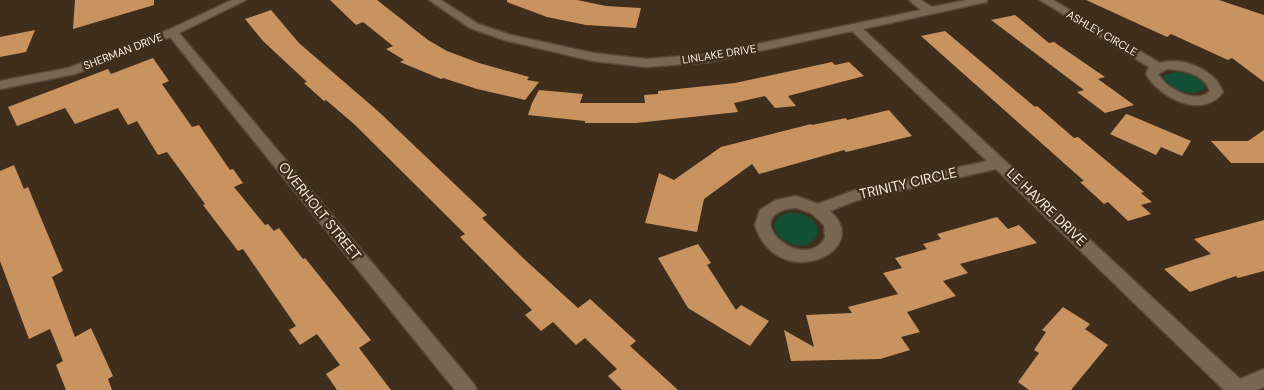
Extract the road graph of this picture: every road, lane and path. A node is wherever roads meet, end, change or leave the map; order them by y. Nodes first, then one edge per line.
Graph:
1 (241, 0) edge
2 (434, 0) edge
3 (914, 0) edge
4 (982, 0) edge
5 (1045, 0) edge
6 (931, 12) junction
7 (856, 28) junction
8 (172, 32) junction
9 (1158, 67) dead end
10 (0, 85) edge
11 (1000, 163) junction
12 (817, 210) junction
13 (1264, 378) edge
14 (1235, 389) edge
15 (467, 390) edge

1 - 8 street, SHERMAN DRIVE
2 - 7 street, LINLAKE DRIVE
3 - 6 street
4 - 6 street, LINLAKE DRIVE
5 - 9 street, ASHLEY CIRCLE
6 - 7 street, LINLAKE DRIVE
7 - 11 street, LE HAVRE DRIVE
8 - 10 street, SHERMAN DRIVE
8 - 15 street, OVERHOLT STREET
11 - 12 street, TRINITY CIRCLE
11 - 14 street, LE HAVRE DRIVE
12 - 12 street
13 - 14 street

